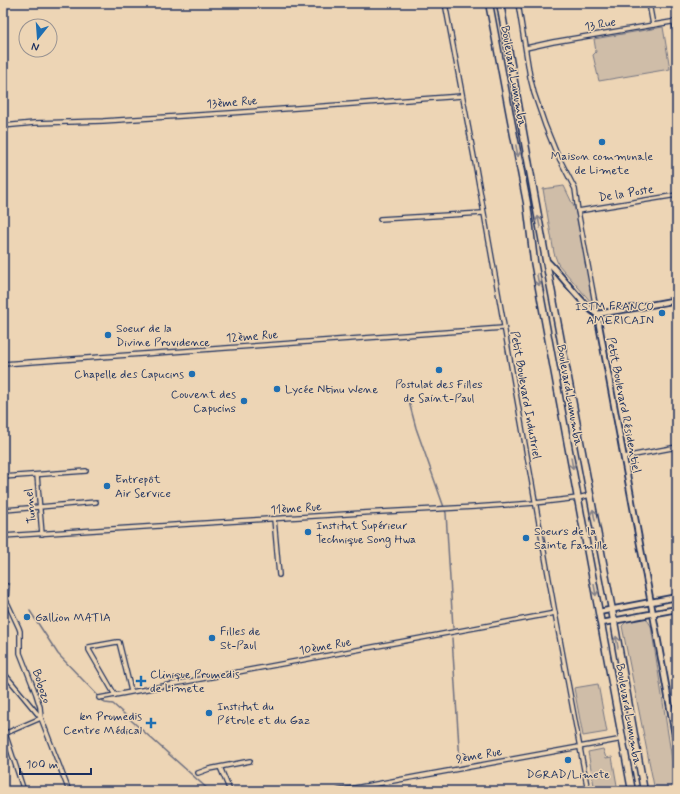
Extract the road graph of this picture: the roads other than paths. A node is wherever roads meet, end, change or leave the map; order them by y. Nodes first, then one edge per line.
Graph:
1 (445, 3) edge
2 (489, 3) edge
3 (500, 3) edge
4 (518, 3) edge
5 (649, 3) edge
6 (676, 21) edge
7 (653, 25) junction
8 (677, 39) edge
9 (526, 48) junction
10 (462, 96) junction
11 (3, 126) edge
12 (677, 195) edge
13 (578, 211) junction
14 (483, 213) junction
15 (380, 219) dead end
16 (546, 260) junction
17 (677, 300) edge
18 (597, 314) junction
19 (504, 328) junction
20 (3, 364) edge
21 (677, 447) edge
22 (624, 457) junction
23 (86, 471) dead end
24 (37, 475) junction
25 (3, 477) edge
26 (590, 495) junction
27 (578, 498) junction
28 (96, 502) dead end
29 (535, 502) junction
30 (40, 507) junction
31 (5, 510) dead end
32 (274, 519) junction
33 (42, 534) junction
34 (3, 536) edge
35 (279, 575) dead end
36 (7, 586) dead end
37 (677, 597) edge
38 (651, 602) junction
39 (677, 609) edge
40 (612, 610) junction
41 (599, 612) junction
42 (555, 613) junction
43 (654, 614) junction
44 (614, 621) junction
45 (602, 623) junction
46 (3, 672) edge
47 (131, 691) junction
48 (115, 695) junction
49 (99, 698) dead end
50 (41, 718) junction
51 (3, 727) edge
52 (4, 734) edge
53 (623, 739) junction
54 (581, 746) junction
55 (677, 746) edge
56 (250, 761) dead end
57 (220, 766) junction
58 (198, 773) dead end
59 (24, 791) edge
60 (70, 791) edge
61 (230, 791) edge
62 (339, 791) edge
63 (588, 791) edge
64 (632, 791) edge
65 (644, 791) edge

1 - 10 street, Petit Boulevard Industriel
2 -> 27 highway, Boulevard Lumumba
16 -> 3 highway, Boulevard Lumumba
4 - 9 street, Petit Boulevard Résidentiel
5 - 7 street
6 - 7 street, 13 Rue
6 - 8 street
7 - 9 street, 13 Rue
9 - 13 street, Petit Boulevard Résidentiel
10 - 11 street, 13ème Rue
10 - 14 street, Petit Boulevard Industriel
12 - 13 street, De la Poste
13 - 18 street, Petit Boulevard Résidentiel
14 - 15 street
14 - 19 street, Petit Boulevard Industriel
16 - 18 street
16 - 26 highway, Boulevard Lumumba
17 - 18 street
18 - 22 street, Petit Boulevard Résidentiel
19 - 20 street, 12ème Rue
19 - 29 street, Petit Boulevard Industriel
21 - 22 street
22 - 38 street, Petit Boulevard Résidentiel
23 - 24 street
24 - 25 street
24 - 30 street, Tunnel
26 - 27 street, 11ème Rue
40 -> 26 highway, Boulevard Lumumba
27 - 29 street, 11ème Rue
27 -> 41 highway, Boulevard Lumumba
28 - 30 street
29 - 32 street, 11ème Rue
29 - 42 street, Petit Boulevard Industriel
30 - 31 street
30 - 33 street, Tunnel
32 - 33 street, 11ème Rue
32 - 35 street
33 - 34 street, 11ème Rue
36 - 50 street, Bobozo
37 - 38 street
38 - 40 street
38 - 43 street, Petit Boulevard Résidentiel
39 - 43 street
40 - 41 street
40 - 44 highway, Boulevard Lumumba
41 - 45 highway, Boulevard Lumumba
42 - 47 street, 10ème Rue
42 - 54 street, Petit Boulevard Industriel
43 - 44 street
43 - 55 street, Petit Boulevard Résidentiel
44 - 45 street
65 -> 44 highway, Boulevard Lumumba
45 - 53 highway, Boulevard Lumumba
46 - 50 street
47 - 48 street, 10ème Rue
47 - 48 street
48 - 49 street, 10ème Rue
50 - 52 street
50 - 60 street, Bobozo
51 - 52 street
52 - 59 street
53 - 54 street, 9ème Rue
53 - 64 highway, Boulevard Lumumba
54 - 62 street, 9ème Rue
54 - 63 street, Petit Boulevard Industriel
56 - 57 street
57 - 58 street
57 - 61 street

